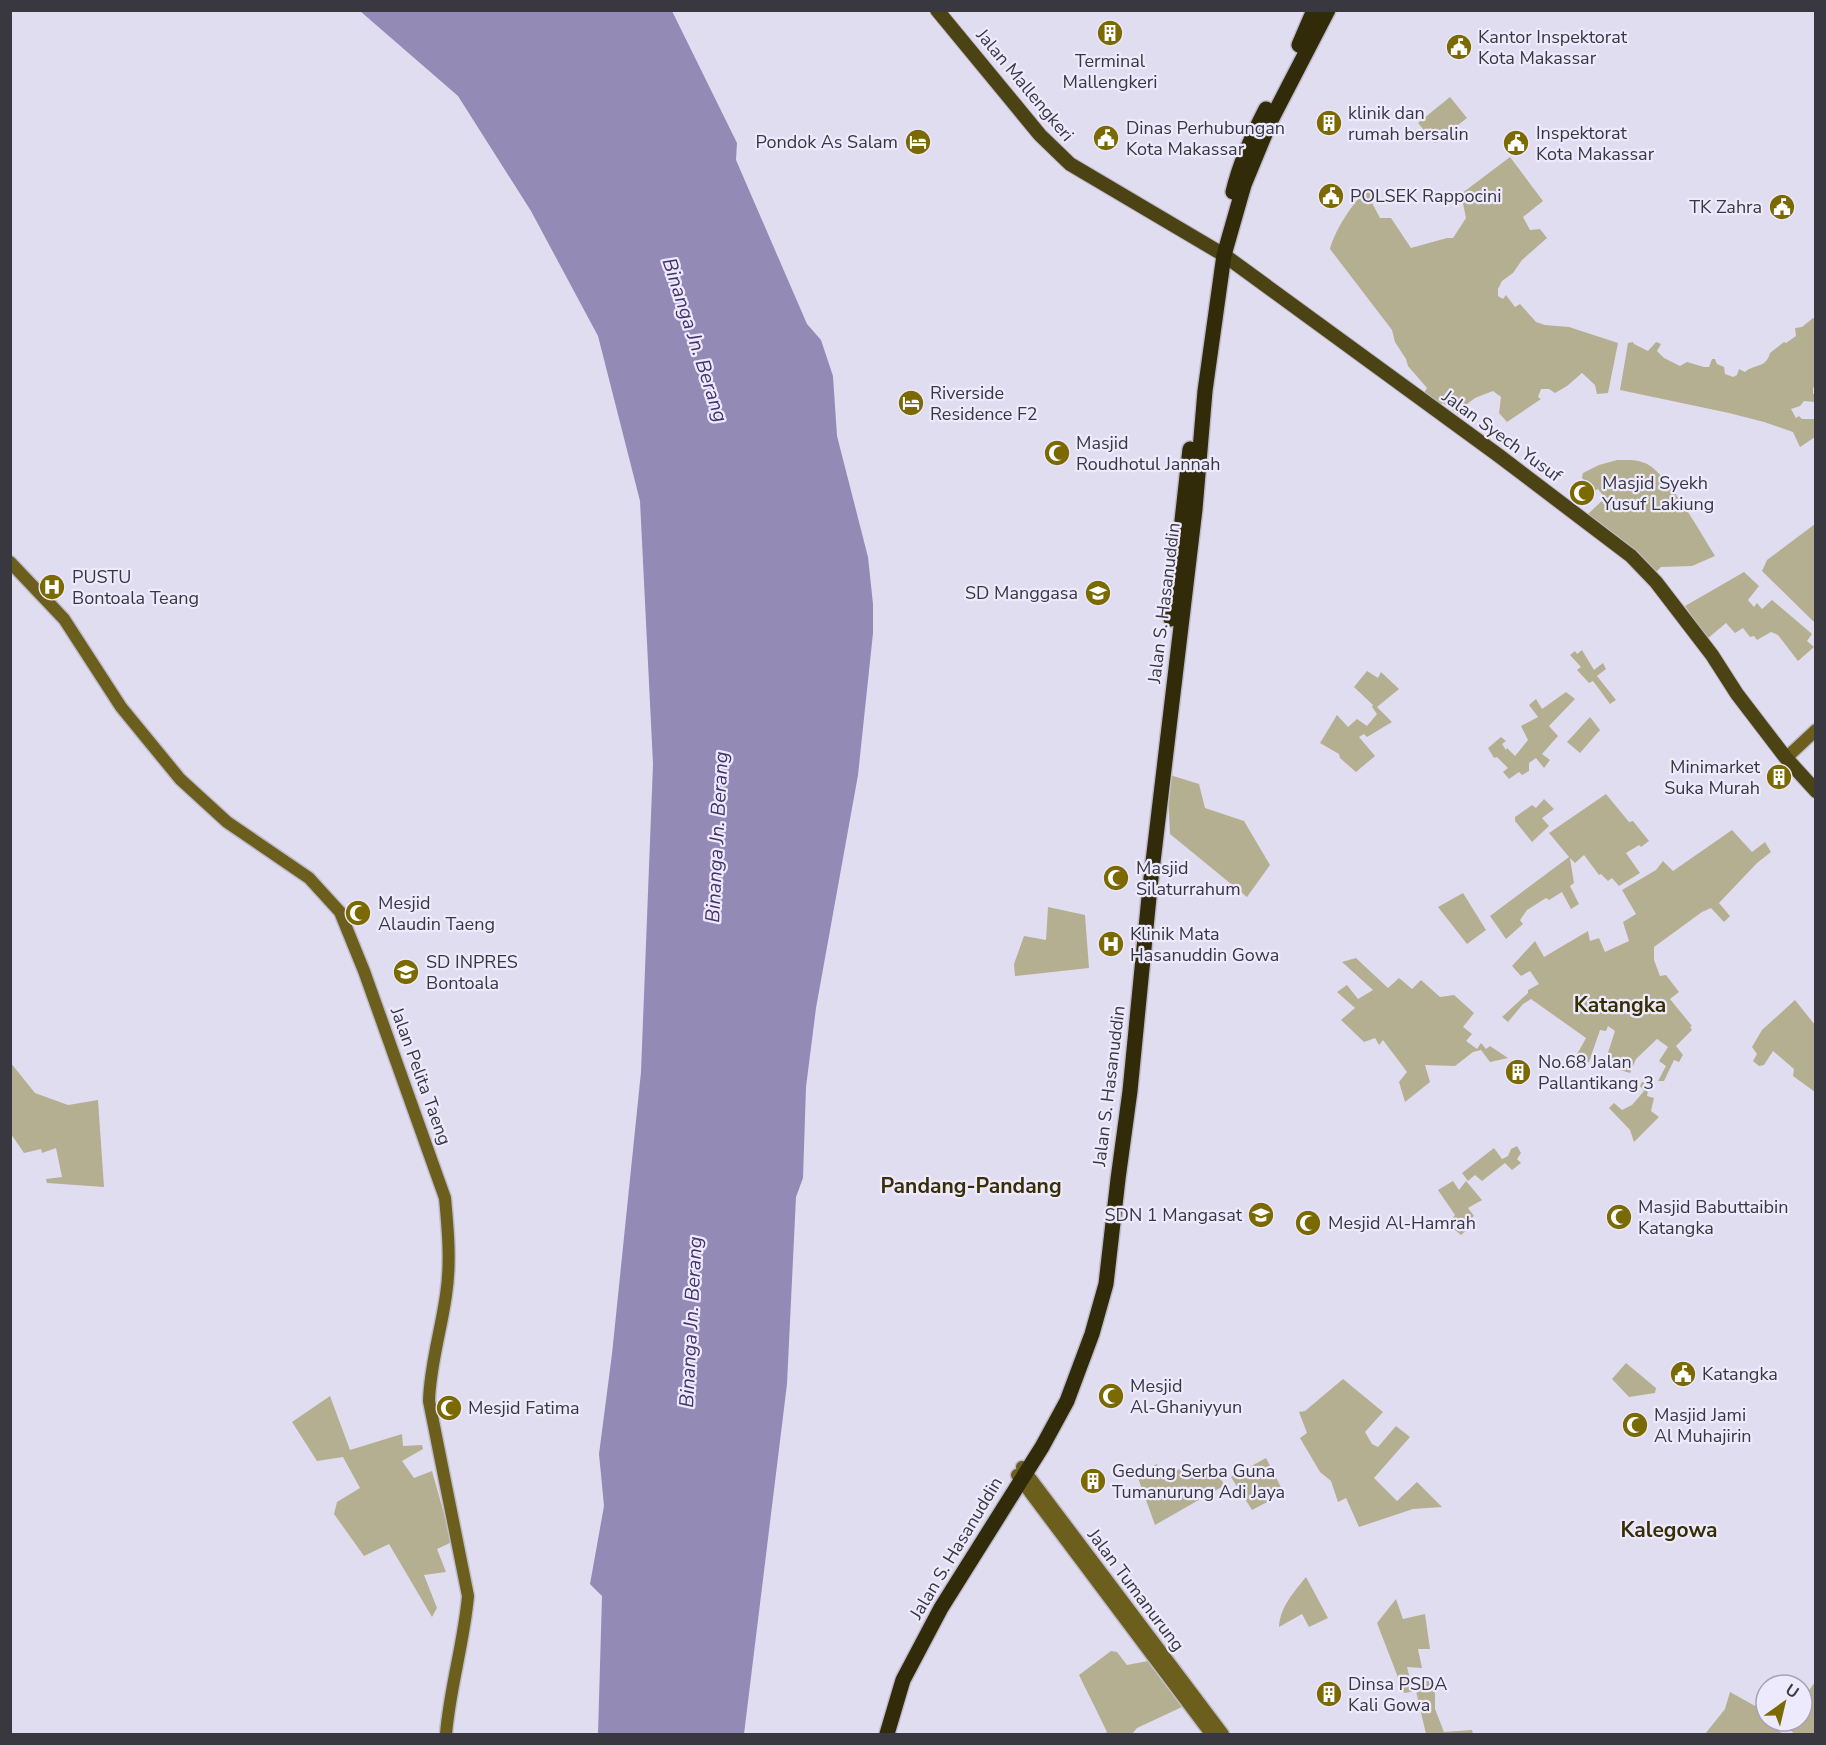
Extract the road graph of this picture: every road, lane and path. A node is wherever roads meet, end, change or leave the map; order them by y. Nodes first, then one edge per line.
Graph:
1 (937, 10) edge
2 (1314, 10) edge
3 (1328, 10) edge
4 (1308, 39) junction
5 (1219, 252) junction
6 (10, 562) edge
7 (1815, 730) edge
8 (1786, 758) junction
9 (1815, 791) edge
10 (1021, 1474) junction
11 (446, 1734) edge
12 (882, 1734) edge
13 (887, 1734) edge
14 (1211, 1734) edge
15 (1223, 1734) edge

1 - 5 main road, Jalan Mallengkeri
2 - 4 highway
3 - 4 highway
4 - 5 highway, Jalan S. Hasanuddin
5 - 8 main road, Jalan Syech Yusuf
5 - 10 highway, Jalan S. Hasanuddin
6 - 11 street, Jalan Pelita Taeng
7 - 8 street
8 - 9 main road, Jalan Syech Yusuf
10 - 12 highway, Jalan S. Hasanuddin
10 - 13 highway, Jalan S. Hasanuddin
10 - 14 street, Jalan Tumanurung
10 - 15 street, Jalan Tumanurung

